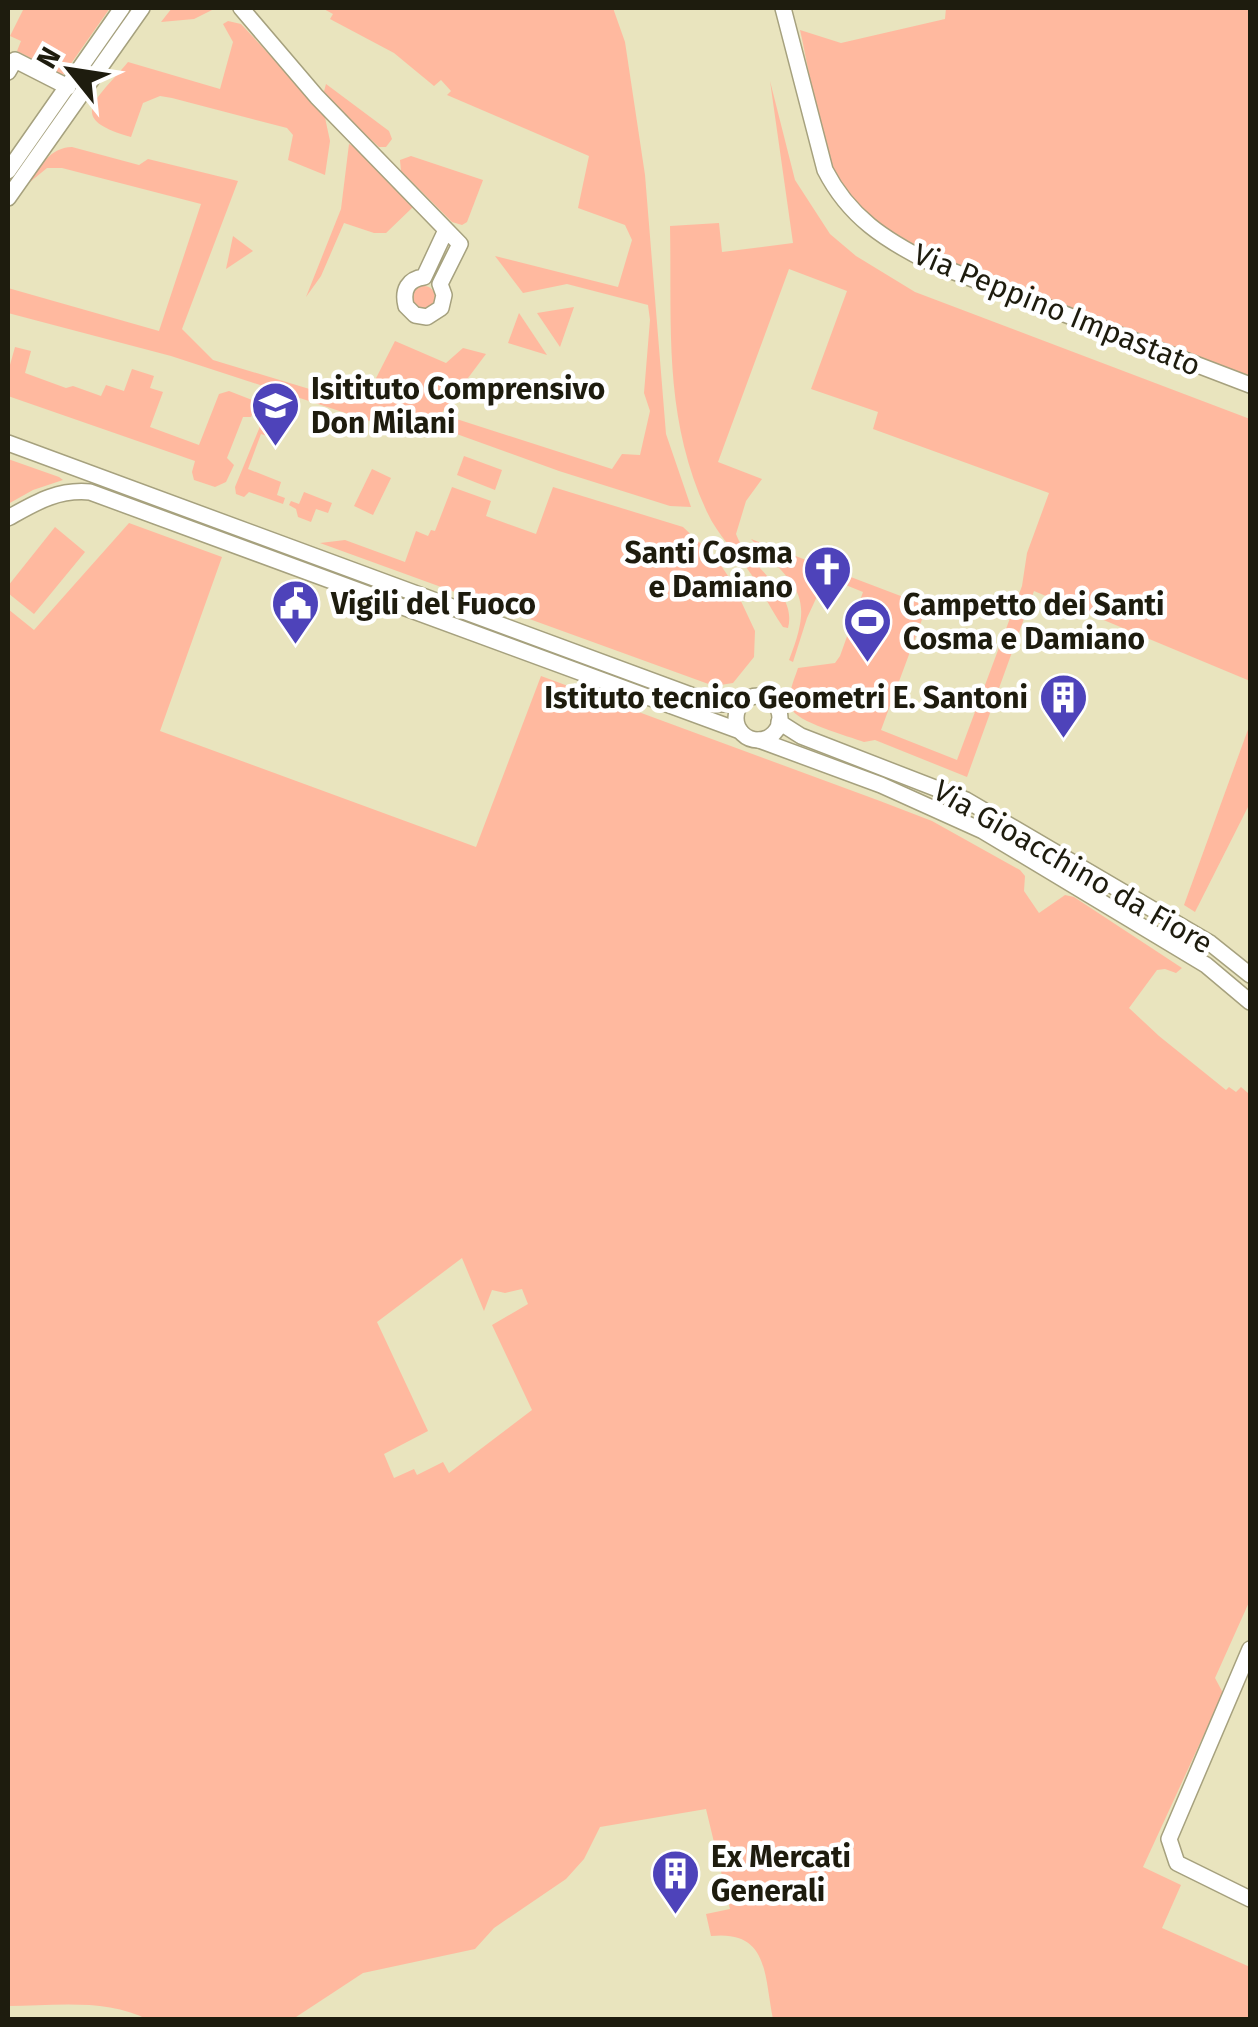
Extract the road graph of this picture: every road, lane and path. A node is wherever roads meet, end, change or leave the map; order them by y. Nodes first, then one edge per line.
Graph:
1 (122, 8) edge
2 (142, 8) edge
3 (242, 8) edge
4 (782, 8) edge
5 (8, 72) edge
6 (68, 87) junction
7 (8, 171) edge
8 (8, 198) edge
9 (446, 230) junction
10 (1250, 385) edge
11 (8, 443) edge
12 (8, 518) edge
13 (741, 704) junction
14 (779, 722) junction
15 (740, 731) junction
16 (759, 740) junction
17 (1250, 976) edge
18 (1250, 1002) edge
19 (1250, 1648) edge
20 (1250, 1899) edge

1 - 6 street
2 - 8 street
3 - 9 street
4 - 10 street, Via Peppino Impastato
5 - 6 street
6 - 7 street
9 - 9 street
11 - 13 street
12 - 15 street
13 - 14 street
13 - 15 street
14 - 16 street
14 - 17 street, Via Gioacchino da Fiore
15 - 16 street
16 - 18 street, Via Gioacchino da Fiore
19 - 20 street

